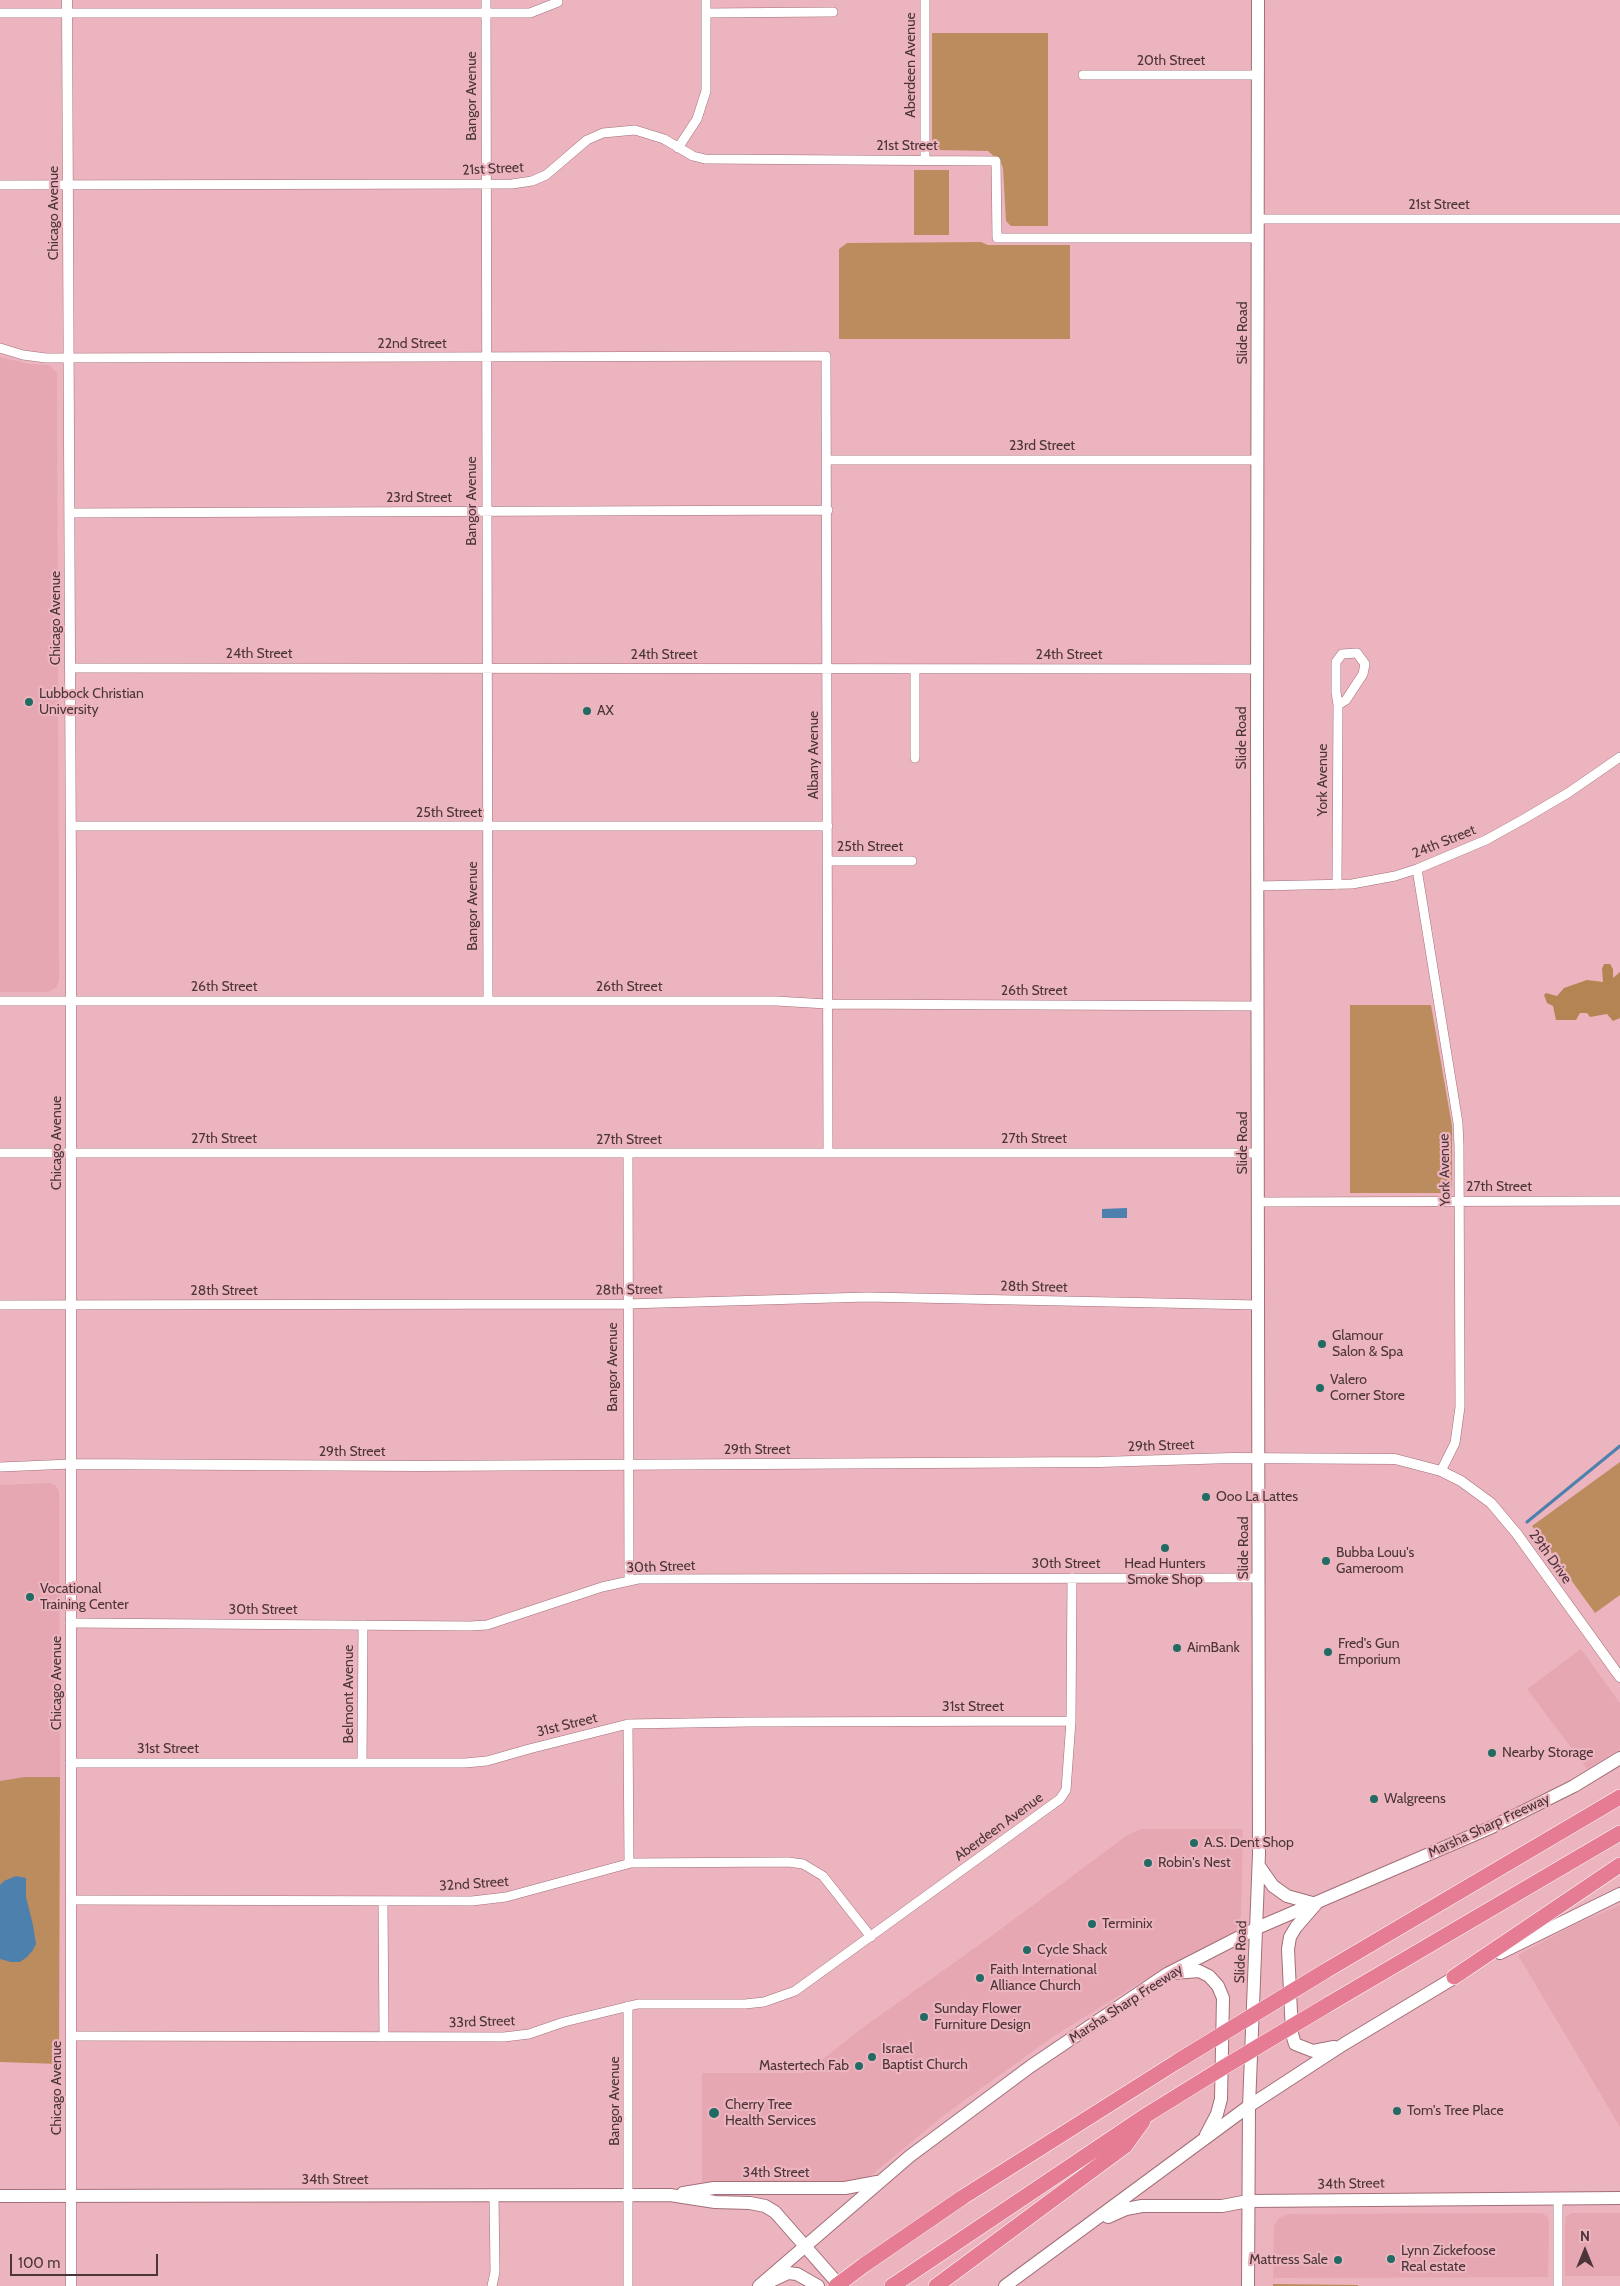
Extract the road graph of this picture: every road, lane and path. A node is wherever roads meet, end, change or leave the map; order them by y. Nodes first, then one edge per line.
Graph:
1 (67, 0) edge
2 (486, 0) edge
3 (706, 0) edge
4 (925, 0) edge
5 (1258, 0) edge
6 (558, 2) dead end
7 (833, 12) dead end
8 (0, 13) edge
9 (67, 13) junction
10 (486, 13) junction
11 (706, 13) junction
12 (1083, 74) dead end
13 (1258, 75) junction
14 (678, 148) junction
15 (925, 159) junction
16 (0, 185) edge
17 (486, 185) junction
18 (67, 186) junction
19 (1258, 218) junction
20 (1620, 219) edge
21 (1258, 238) junction
22 (0, 348) edge
23 (826, 356) joint
24 (486, 357) junction
25 (69, 358) junction
26 (828, 460) junction
27 (1257, 460) junction
28 (828, 510) junction
29 (486, 512) junction
30 (70, 513) junction
31 (70, 668) junction
32 (486, 668) junction
33 (828, 669) junction
34 (915, 669) junction
35 (1257, 669) junction
36 (1338, 705) junction
37 (1620, 757) edge
38 (915, 758) dead end
39 (70, 826) junction
40 (487, 826) junction
41 (828, 826) junction
42 (828, 861) junction
43 (912, 861) dead end
44 (1417, 869) junction
45 (1337, 885) junction
46 (1257, 886) junction
47 (0, 1001) edge
48 (71, 1001) junction
49 (488, 1001) junction
50 (827, 1004) junction
51 (1258, 1006) junction
52 (0, 1153) edge
53 (71, 1153) junction
54 (628, 1153) junction
55 (828, 1153) junction
56 (1258, 1153) junction
57 (1460, 1200) junction
58 (1620, 1201) edge
59 (1258, 1202) junction
60 (627, 1304) junction
61 (0, 1305) edge
62 (71, 1305) junction
63 (1258, 1305) junction
64 (1259, 1458) junction
65 (71, 1464) junction
66 (627, 1465) junction
67 (0, 1468) edge
68 (1441, 1471) junction
69 (1072, 1578) junction
70 (1259, 1578) junction
71 (629, 1580) junction
72 (70, 1623) junction
73 (363, 1625) junction
74 (1620, 1677) edge
75 (1071, 1721) junction
76 (628, 1724) junction
77 (1620, 1758) edge
78 (70, 1763) junction
79 (362, 1763) junction
80 (1620, 1797) edge
81 (1620, 1833) edge
82 (629, 1864) junction
83 (1620, 1865) edge
84 (1259, 1866) junction
85 (1620, 1894) edge
86 (70, 1900) junction
87 (383, 1901) junction
88 (1316, 1904) junction
89 (1257, 1928) junction
90 (871, 1937) junction
91 (1167, 1974) junction
92 (1454, 1977) junction
93 (628, 2006) junction
94 (71, 2036) junction
95 (384, 2037) junction
96 (1344, 2044) junction
97 (1250, 2106) junction
98 (1148, 2114) junction
99 (1204, 2139) junction
100 (881, 2180) junction
101 (0, 2196) edge
102 (71, 2196) junction
103 (494, 2196) junction
104 (629, 2196) junction
105 (670, 2196) junction
106 (1558, 2198) junction
107 (1620, 2198) edge
108 (1248, 2200) junction
109 (1086, 2226) junction
110 (805, 2245) junction
111 (71, 2286) edge
112 (492, 2286) edge
113 (628, 2286) edge
114 (760, 2286) edge
115 (818, 2286) edge
116 (838, 2286) edge
117 (892, 2286) edge
118 (936, 2286) edge
119 (1004, 2286) edge
120 (1248, 2286) edge
121 (1558, 2286) edge

1 - 9 street, Chicago Avenue
2 - 10 street, Bangor Avenue
3 - 11 street
4 - 15 street, Aberdeen Avenue
5 - 13 main road, Slide Road
6 - 10 street
7 - 11 street
8 - 9 street
9 - 10 street
9 - 18 street, Chicago Avenue
10 - 17 street, Bangor Avenue
11 - 14 street
12 - 13 street, 20th Street
13 - 19 main road, Slide Road
14 - 15 street, 21st Street
14 - 17 street, 21st Street
15 - 21 street, 21st Street
16 - 18 street, 21st Street
17 - 18 street, 21st Street
17 - 24 street, Bangor Avenue
18 - 25 street, Chicago Avenue
19 - 20 street, 21st Street
19 - 21 main road, Slide Road
21 - 27 main road, Slide Road
22 - 25 street, 22nd Street
23 - 24 street, 22nd Street
23 - 26 street, Albany Avenue
24 - 25 street, 22nd Street
24 - 29 street, Bangor Avenue
25 - 30 street, Chicago Avenue
26 - 27 street, 23rd Street
26 - 28 street, Albany Avenue
27 - 35 main road, Slide Road
28 - 29 street, 23rd Street
28 - 33 street, Albany Avenue
29 - 30 street, 23rd Street
29 - 32 street, Bangor Avenue
30 - 31 street, Chicago Avenue
31 - 32 street, 24th Street
31 - 39 street, Chicago Avenue
32 - 33 street, 24th Street
32 - 40 street, Bangor Avenue
33 - 34 street, 24th Street
33 - 41 street, Albany Avenue
34 - 35 street, 24th Street
34 - 38 street
35 - 46 main road, Slide Road
36 - 36 street, York Avenue
36 - 45 street, York Avenue
37 - 44 street, 24th Street
39 - 40 street, 25th Street
39 - 48 street, Chicago Avenue
40 - 41 street, 25th Street
40 - 49 street, Bangor Avenue
41 - 42 street, Albany Avenue
42 - 43 street, 25th Street
42 - 50 street, Albany Avenue
44 - 45 street, 24th Street
44 - 57 street, York Avenue
45 - 46 street, 24th Street
46 - 51 main road, Slide Road
47 - 48 street, 26th Street
48 - 49 street, 26th Street
48 - 53 street, Chicago Avenue
49 - 50 street, 26th Street
50 - 51 street, 26th Street
50 - 55 street, Albany Avenue
51 - 56 main road, Slide Road
52 - 53 street, 27th Street
53 - 54 street, 27th Street
53 - 62 street, Chicago Avenue
54 - 55 street, 27th Street
54 - 60 street, Bangor Avenue
55 - 56 street, 27th Street
56 - 59 main road, Slide Road
57 - 58 street, 27th Street
57 - 59 street, 27th Street
57 - 68 street, York Avenue
59 - 63 main road, Slide Road
60 - 62 street, 28th Street
60 - 63 street, 28th Street
60 - 66 street, Bangor Avenue
61 - 62 street, 28th Street
62 - 65 street, Chicago Avenue
63 - 64 main road, Slide Road
64 - 66 street, 29th Street
64 - 68 street, 29th Street
64 - 70 main road, Slide Road
65 - 66 street, 29th Street
65 - 67 street
65 - 72 street, Chicago Avenue
66 - 71 street, Bangor Avenue
68 - 74 street, 29th Drive
69 - 70 street, 30th Street
69 - 71 street, 30th Street
69 - 75 street, Aberdeen Avenue
70 - 84 main road, Slide Road
71 - 73 street, 30th Street
72 - 73 street, 30th Street
72 - 78 street, Chicago Avenue
73 - 79 street, Belmont Avenue
75 - 76 street, 31st Street
75 - 90 street, Aberdeen Avenue
76 - 79 street, 31st Street
76 - 82 street
77 - 88 main road, Marsha Sharp Freeway
78 - 79 street, 31st Street
78 - 86 street, Chicago Avenue
80 - 116 highway, bridge
81 - 98 highway, bridge
82 - 87 street, 32nd Street
82 - 90 street, 32nd Street
83 - 92 highway
84 - 88 main road
84 - 89 main road, Slide Road
85 - 92 main road
86 - 87 street, 32nd Street
86 - 94 street, Chicago Avenue
87 - 95 street
88 - 89 main road, Marsha Sharp Freeway
88 - 96 main road
89 - 91 main road, Marsha Sharp Freeway
89 - 97 main road, Slide Road
90 - 93 street, 33rd Street
91 - 99 main road
91 - 100 main road, Marsha Sharp Freeway
92 - 96 main road
93 - 95 street, 33rd Street
93 - 104 street, Bangor Avenue
94 - 95 street, 33rd Street
94 - 102 street, Chicago Avenue
96 - 97 main road
97 - 99 main road
97 - 108 main road, Slide Road
98 - 117 highway
98 - 118 highway
99 - 109 main road
100 - 105 main road, 34th Street
100 - 110 main road, Marsha Sharp Freeway
101 - 102 main road, 34th Street
102 - 103 main road, 34th Street
102 - 111 street, Chicago Avenue
103 - 104 main road, 34th Street
103 - 112 street
104 - 105 main road, 34th Street
104 - 113 street, Bangor Avenue
105 - 110 main road, 34th Street
106 - 107 main road, 34th Street
106 - 108 main road, 34th Street
106 - 121 street
108 - 109 main road, 34th Street
108 - 120 main road, Slide Road
109 - 119 main road
110 - 114 main road, Marsha Sharp Freeway
110 - 116 main road, 34th Street
114 - 115 main road

